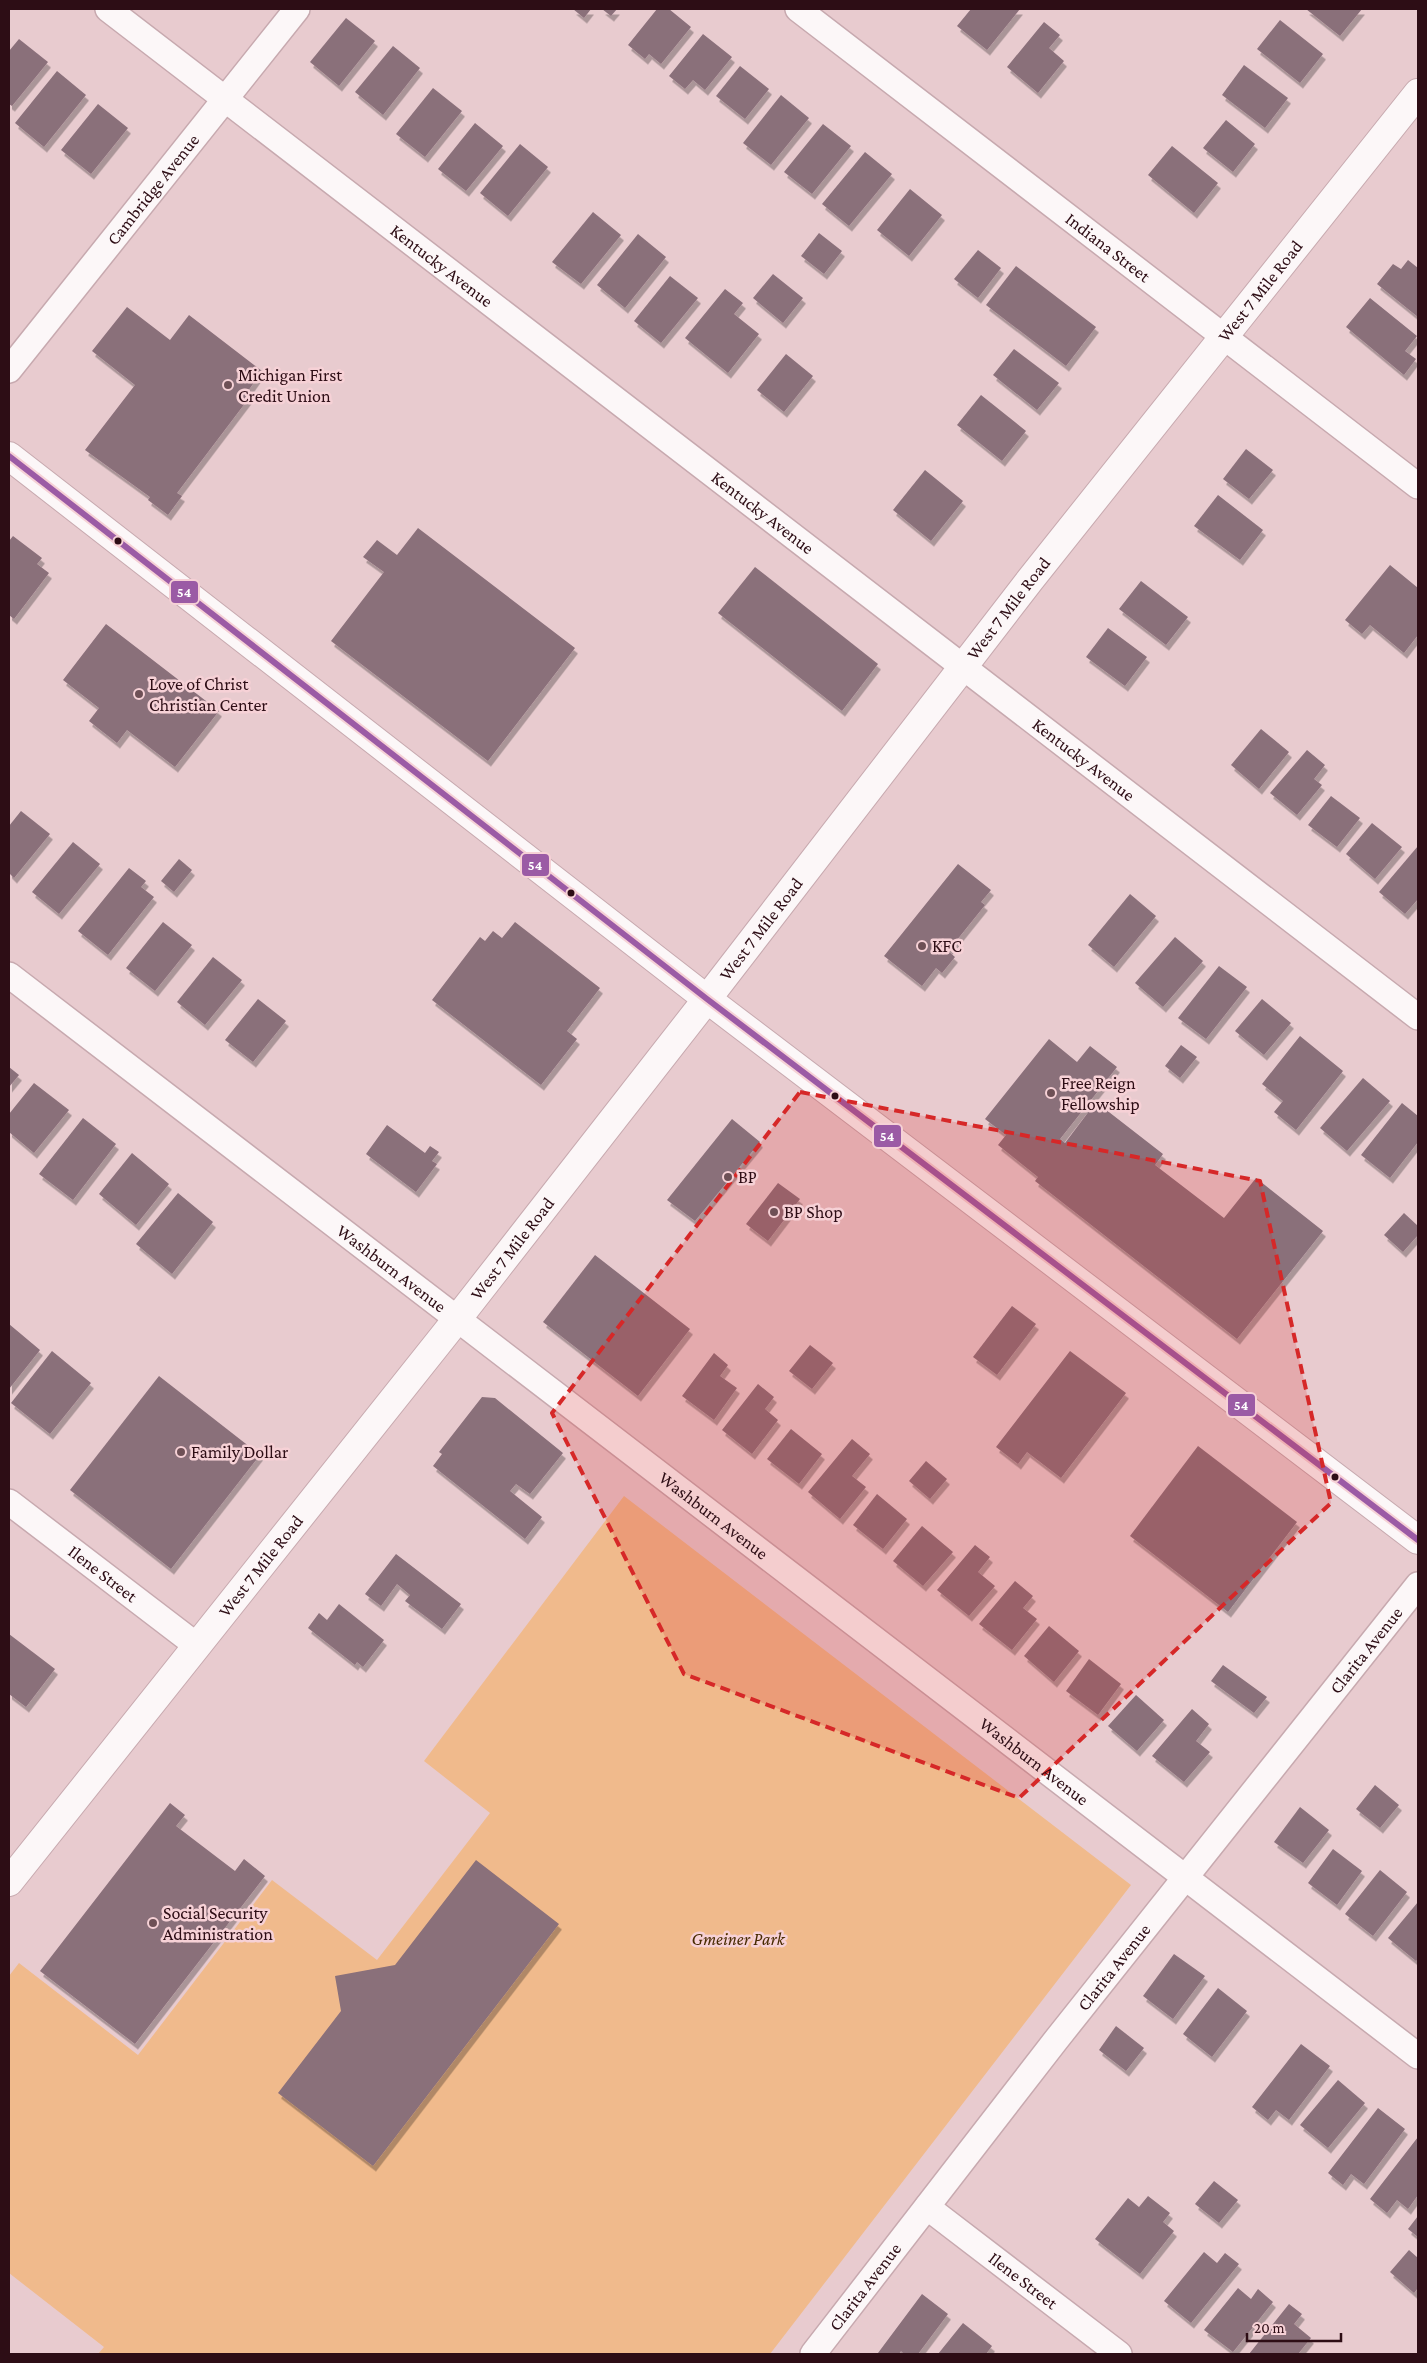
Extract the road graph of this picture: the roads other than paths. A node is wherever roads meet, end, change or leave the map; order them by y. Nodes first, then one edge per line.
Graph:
1 (108, 9) edge
2 (297, 9) edge
3 (798, 9) edge
4 (1418, 93) edge
5 (225, 100) junction
6 (1224, 337) junction
7 (9, 370) edge
8 (9, 456) edge
9 (1418, 486) edge
10 (963, 667) junction
11 (9, 975) edge
12 (708, 1000) junction
13 (1418, 1017) edge
14 (458, 1318) junction
15 (9, 1502) edge
16 (1418, 1540) edge
17 (1418, 1585) edge
18 (196, 1645) junction
19 (1185, 1876) junction
20 (9, 1882) edge
21 (1418, 2056) edge
22 (927, 2207) junction
23 (814, 2354) edge
24 (1119, 2354) edge

1 - 5 street, Kentucky Avenue
2 - 5 street, Cambridge Avenue
3 - 6 street, Indiana Street
4 - 6 main road, West 7 Mile Road
5 - 7 street, Cambridge Avenue
5 - 10 street, Kentucky Avenue
6 - 9 street, Indiana Street
6 - 10 main road, West 7 Mile Road
8 - 12 main road
10 - 12 main road, West 7 Mile Road
10 - 13 street, Kentucky Avenue
11 - 14 street, Washburn Avenue
12 - 14 main road, West 7 Mile Road
12 - 16 main road
14 - 18 main road, West 7 Mile Road
14 - 19 street, Washburn Avenue
15 - 18 street, Ilene Street
17 - 19 street, Clarita Avenue
18 - 20 main road, West 7 Mile Road
19 - 21 street, Washburn Avenue
19 - 22 street, Clarita Avenue
22 - 23 street, Clarita Avenue
22 - 24 street, Ilene Street

